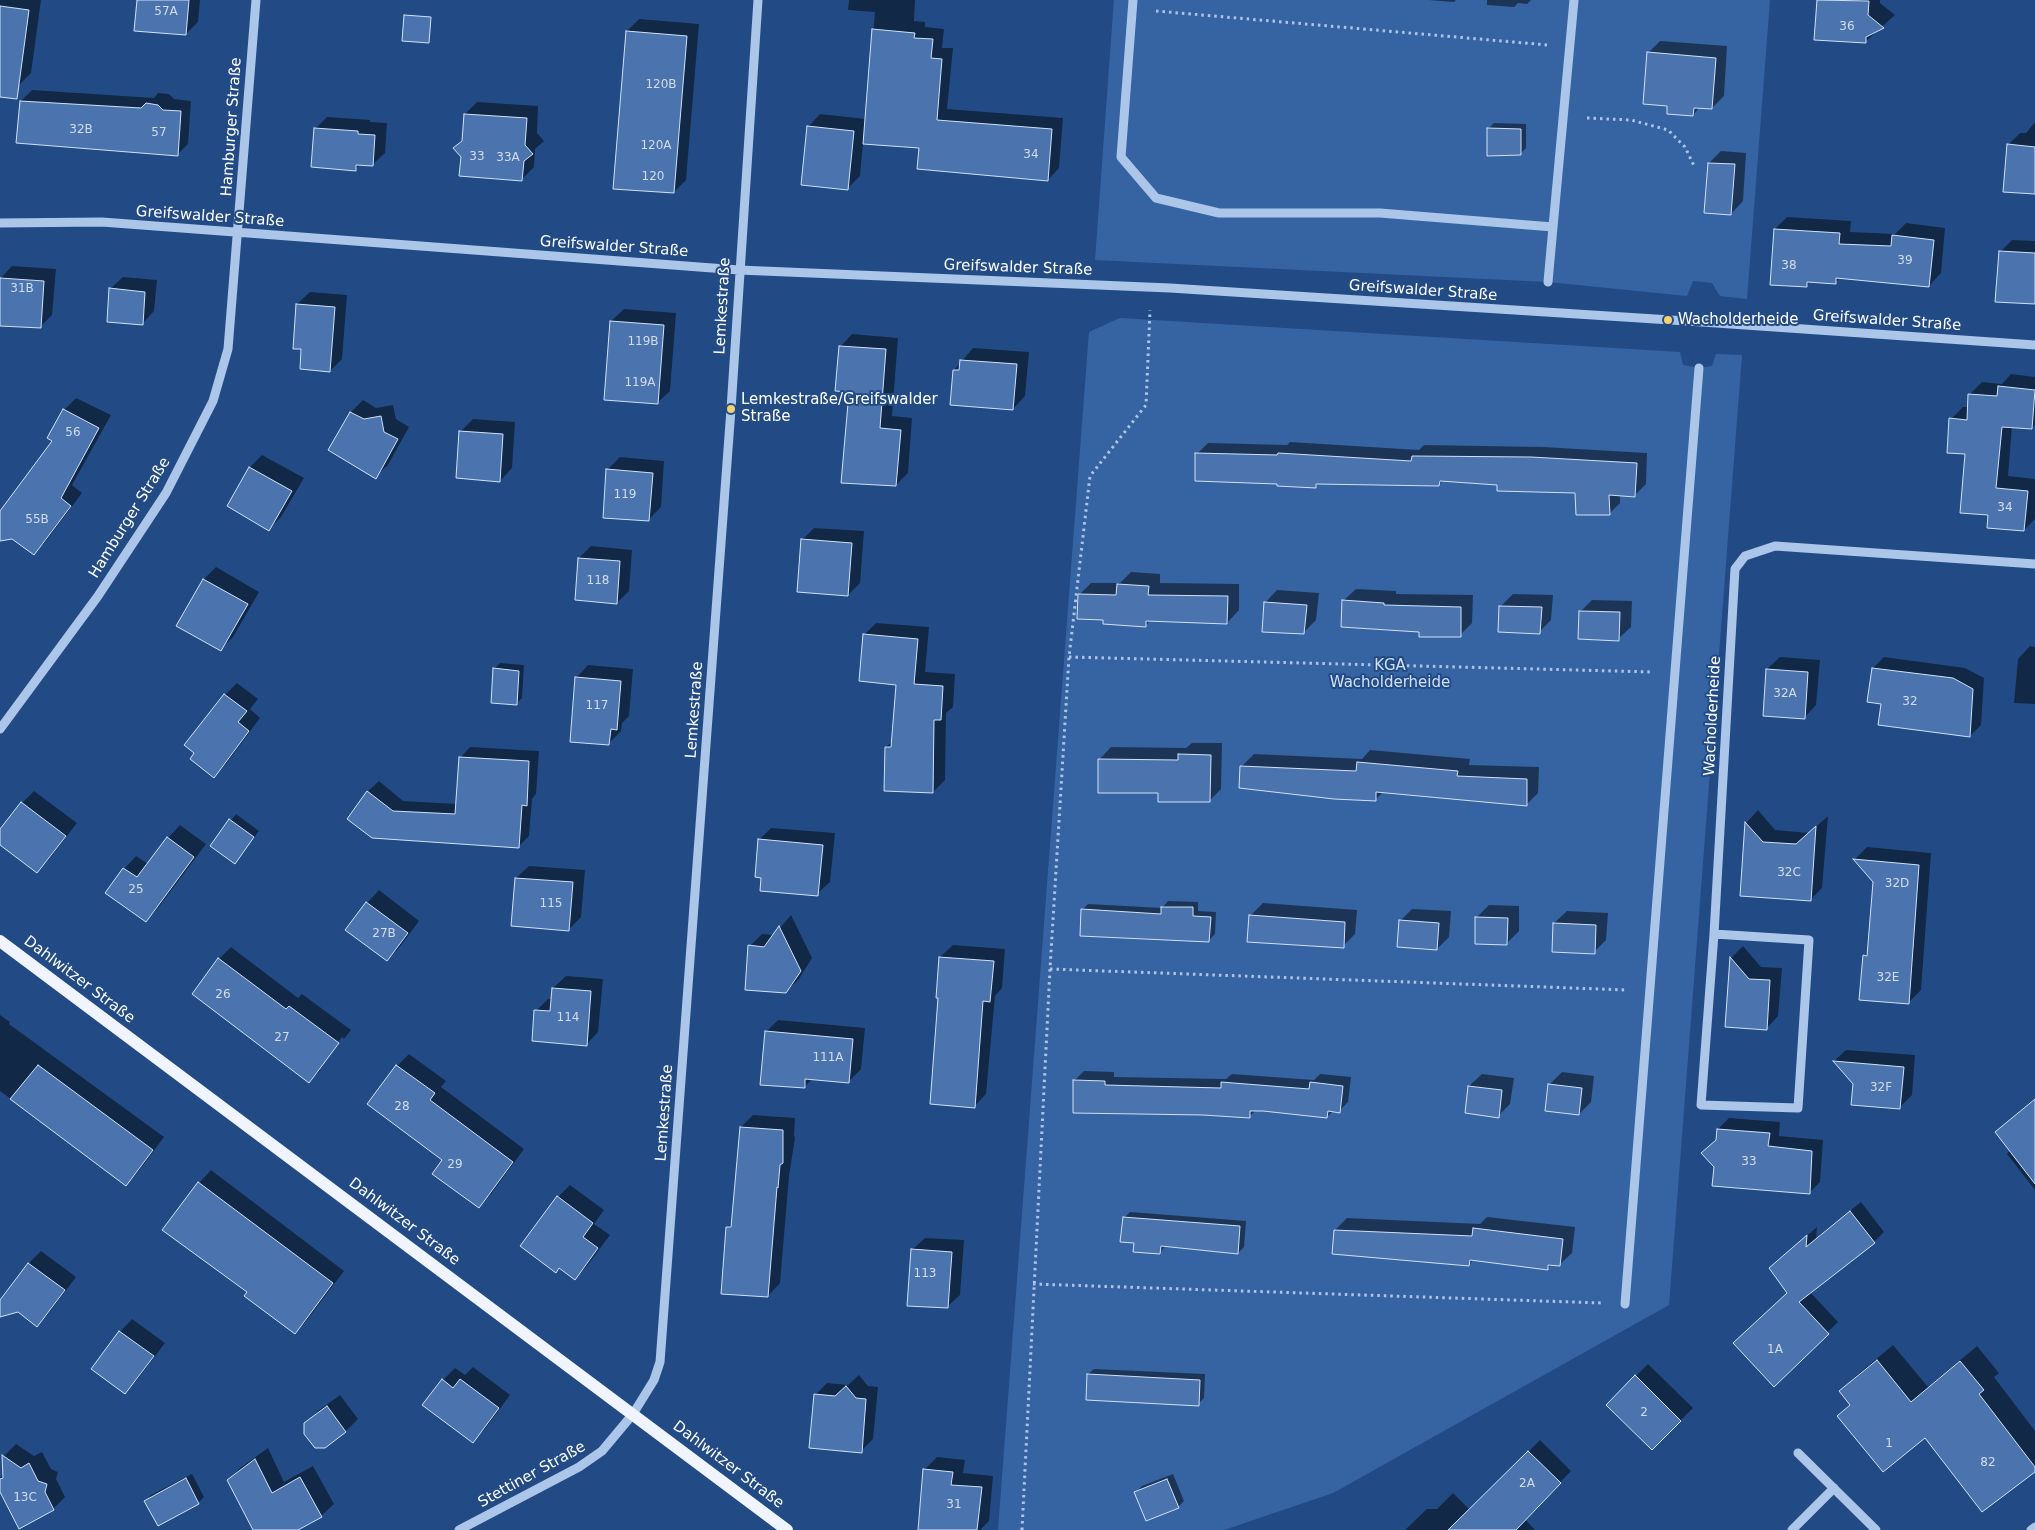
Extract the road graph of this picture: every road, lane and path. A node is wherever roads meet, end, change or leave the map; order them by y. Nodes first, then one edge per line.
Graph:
1 (256, 0) edge
2 (758, 0) edge
3 (1574, 0) edge
4 (1133, 5) edge
5 (1570, 46) junction
6 (1564, 116) junction
7 (1695, 168) dead end
8 (0, 223) edge
9 (1553, 227) junction
10 (238, 233) junction
11 (739, 270) junction
12 (1548, 282) dead end
13 (1149, 320) dead end
14 (2035, 345) edge
15 (1699, 368) dead end
16 (2035, 564) edge
17 (1069, 657) junction
18 (1675, 672) junction
19 (0, 728) edge
20 (1714, 934) junction
21 (0, 941) edge
22 (1050, 969) junction
23 (1650, 990) junction
24 (1033, 1284) junction
25 (1625, 1304) joint
26 (633, 1414) junction
27 (1798, 1453) dead end
28 (1834, 1488) junction
29 (2035, 1527) edge
30 (459, 1530) edge
31 (787, 1530) edge
32 (1022, 1530) edge
33 (1792, 1530) edge
34 (1876, 1530) edge
35 (2031, 1530) edge

1 - 10 street, Hamburger Straße
2 - 11 street, Lemkestraße
3 - 5 street
4 - 5 path
4 - 9 street
5 - 6 street
6 - 7 path
6 - 9 street
8 - 10 street, Greifswalder Straße
9 - 12 street
10 - 11 street, Greifswalder Straße
10 - 19 street, Hamburger Straße
11 - 14 street, Greifswalder Straße
11 - 26 street, Lemkestraße
13 - 17 path
15 - 18 street
16 - 20 street, Wacholderheide
17 - 18 path
17 - 22 path
18 - 23 street
20 - 20 street, Wacholderheide
21 - 26 main road, Dahlwitzer Straße
22 - 23 path
22 - 24 path
23 - 25 street
24 - 25 path
24 - 32 path
26 - 30 street, Stettiner Straße
26 - 31 main road, Dahlwitzer Straße
27 - 28 street
28 - 33 street
28 - 34 street
29 - 35 street

